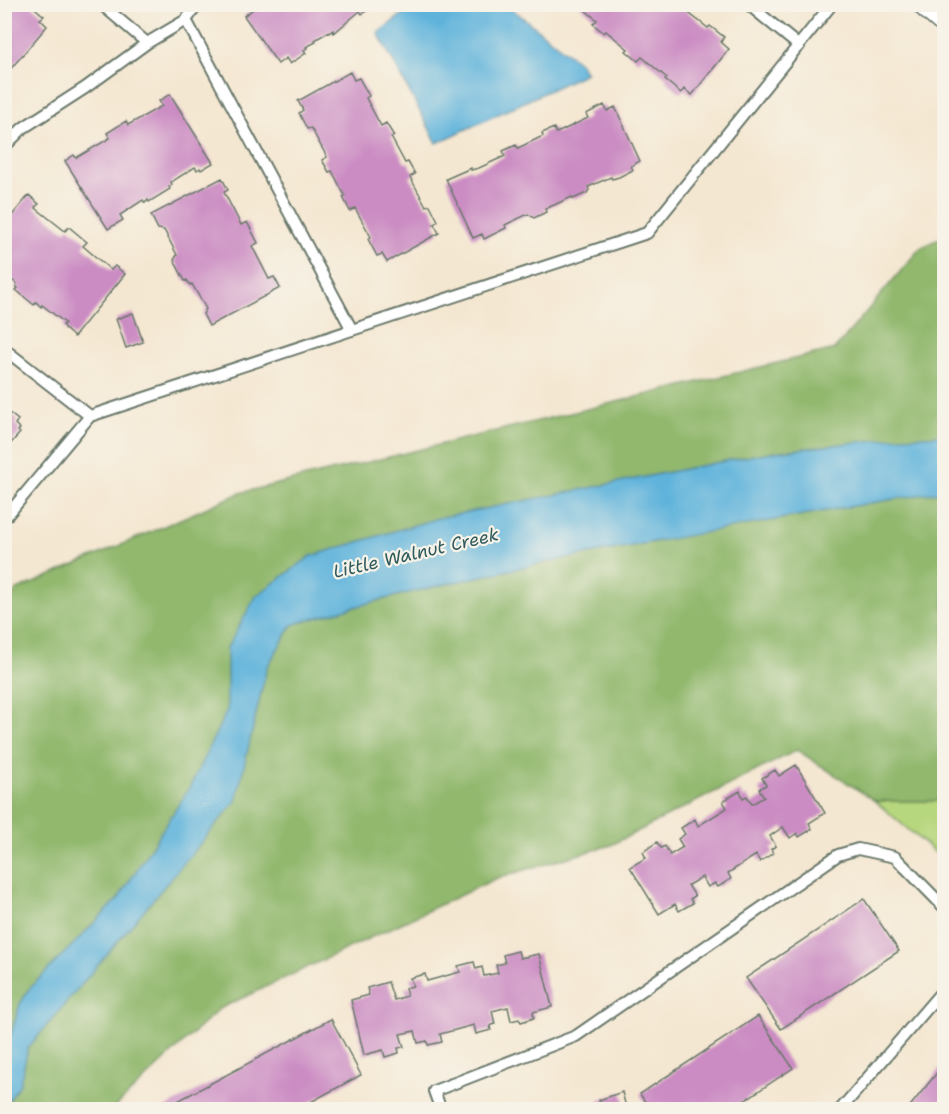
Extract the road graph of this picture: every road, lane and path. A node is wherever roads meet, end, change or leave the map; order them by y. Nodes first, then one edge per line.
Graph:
1 (101, 4) edge
2 (198, 4) edge
3 (748, 4) edge
4 (832, 4) edge
5 (929, 4) edge
6 (945, 17) edge
7 (186, 20) junction
8 (147, 43) junction
9 (799, 46) junction
10 (4, 147) edge
11 (352, 330) junction
12 (4, 349) edge
13 (90, 416) junction
14 (4, 519) edge
15 (945, 907) edge
16 (945, 989) edge
17 (441, 1110) edge
18 (840, 1110) edge

1 - 8 lane
2 - 7 lane
3 - 9 lane
4 - 9 lane
5 - 6 main road
7 - 8 lane
7 - 11 lane
8 - 10 lane
9 - 11 lane
11 - 13 lane
12 - 13 lane
13 - 14 lane
15 - 17 lane
16 - 18 lane

